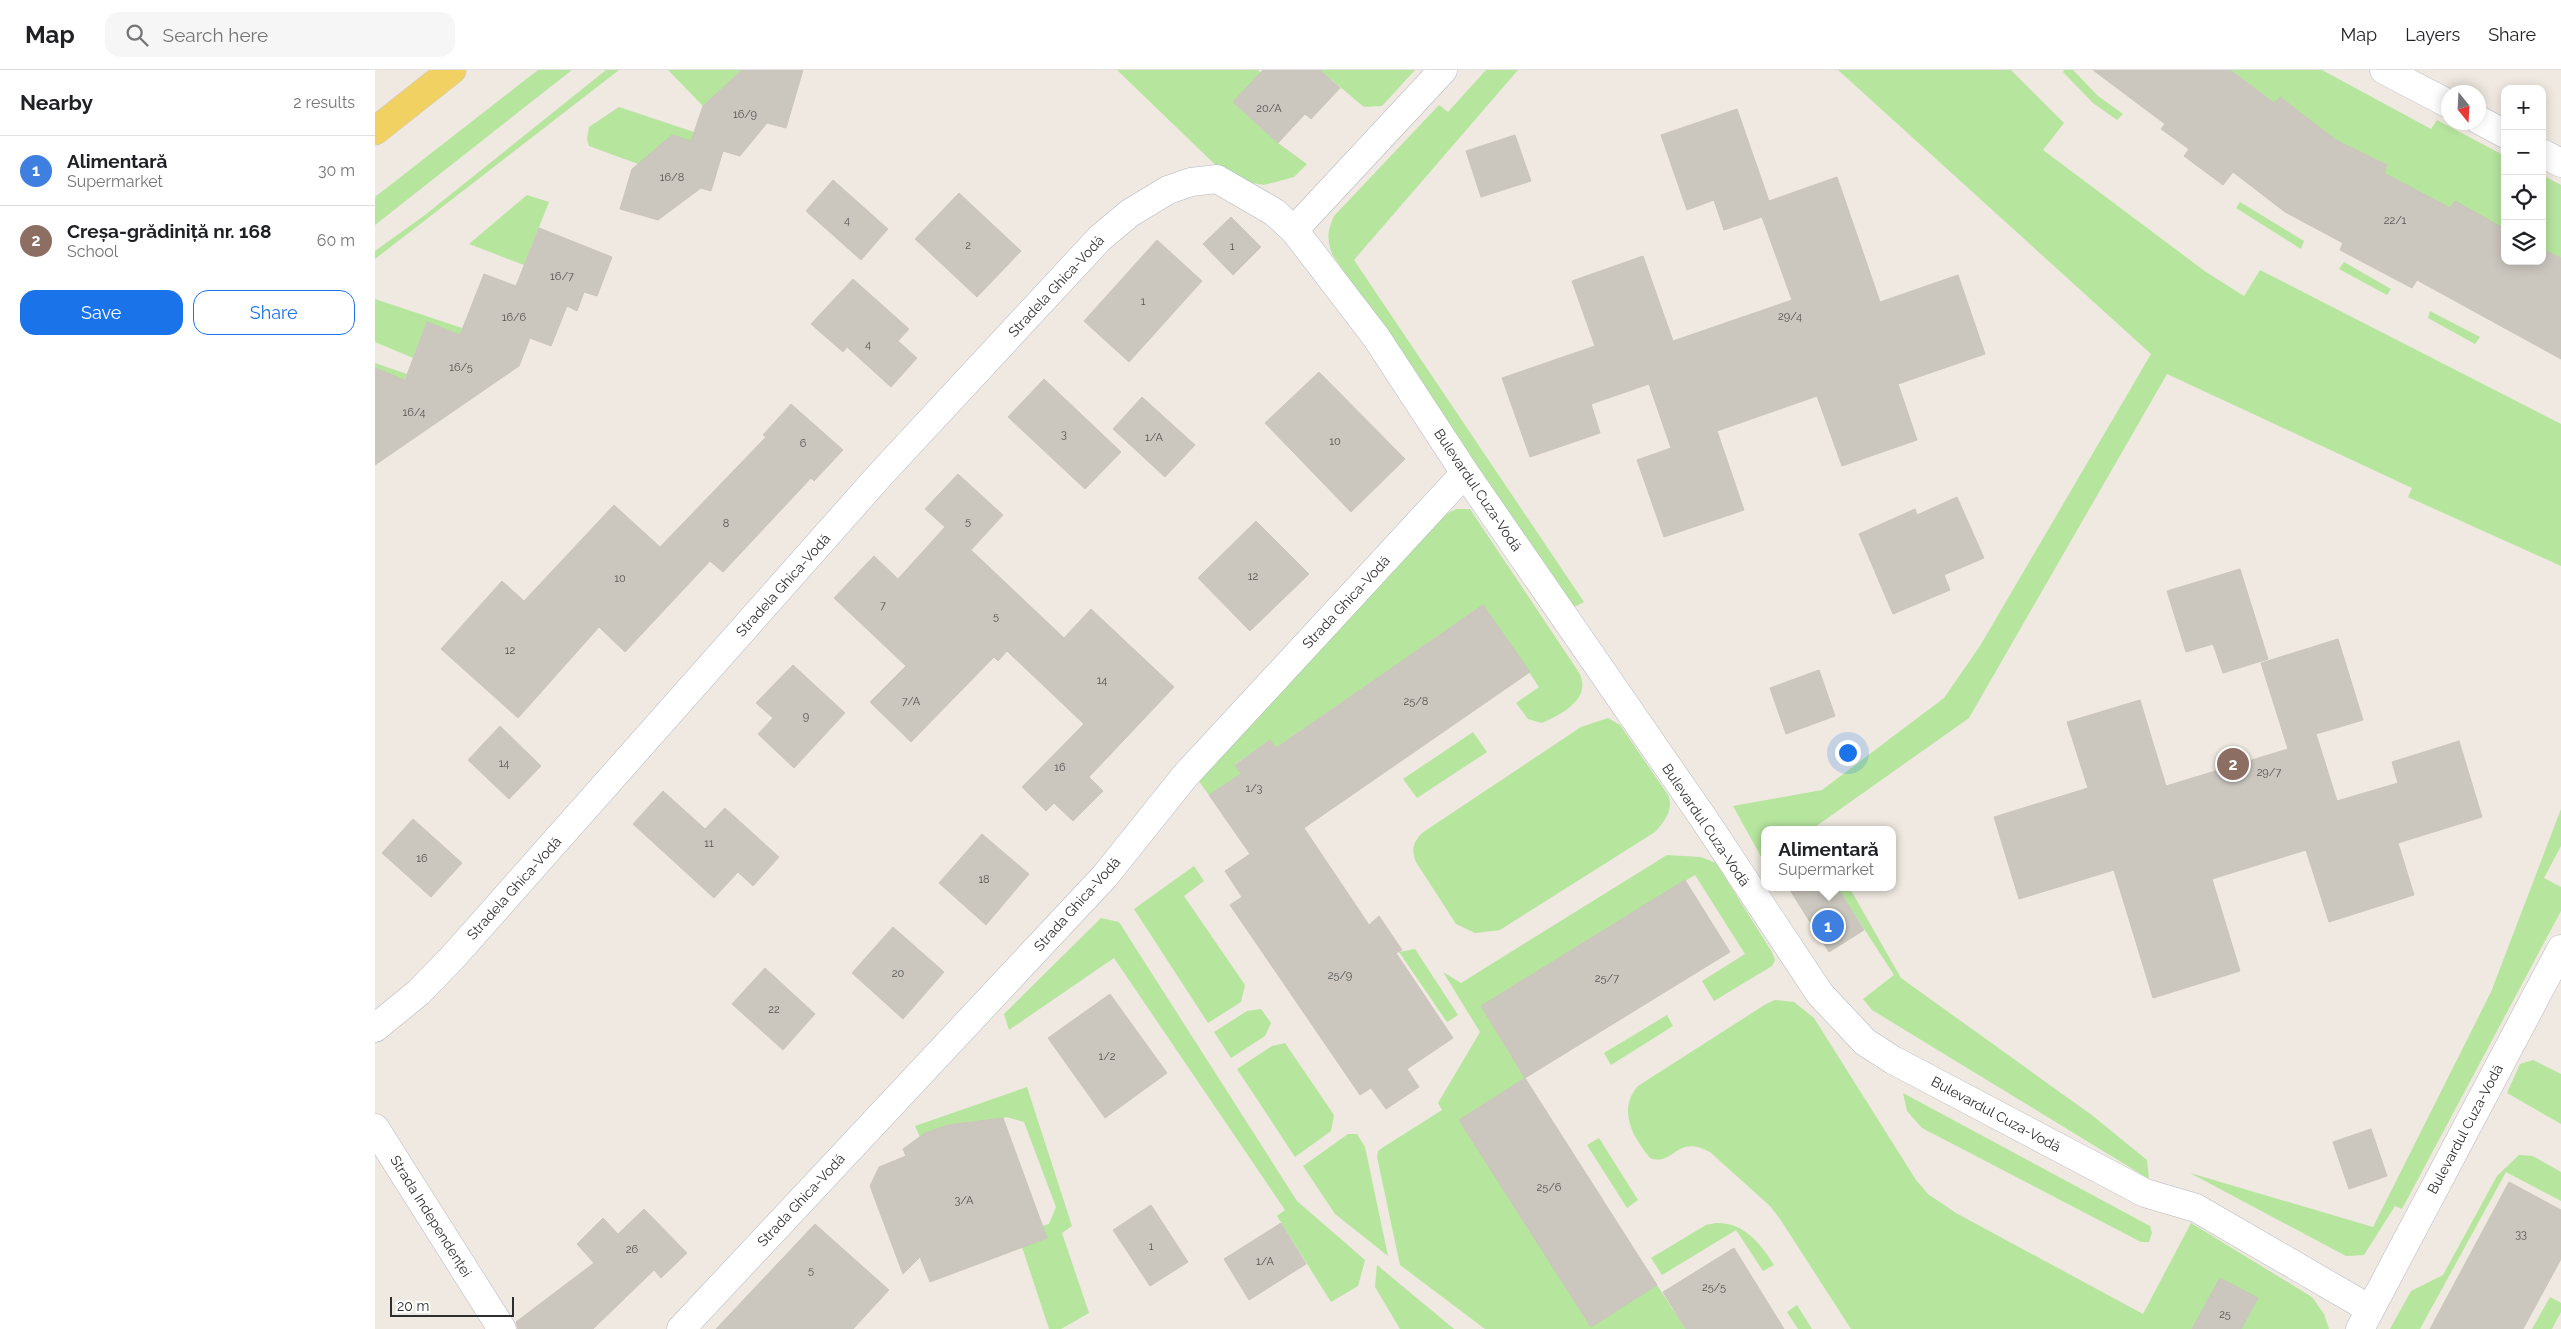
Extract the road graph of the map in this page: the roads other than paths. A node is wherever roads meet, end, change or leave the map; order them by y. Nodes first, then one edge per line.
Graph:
1 (452, 70) edge
2 (1443, 70) edge
3 (2384, 70) edge
4 (2441, 100) edge
5 (2486, 124) edge
6 (375, 131) edge
7 (2501, 132) edge
8 (2546, 155) edge
9 (2561, 163) edge
10 (1217, 179) joint
11 (1294, 230) junction
12 (1465, 473) junction
13 (2561, 949) edge
14 (375, 1028) edge
15 (375, 1128) edge
16 (2365, 1319) edge
17 (502, 1329) edge
18 (681, 1329) edge

1 - 6 main road
2 - 11 street
3 - 4 street
5 - 7 street
8 - 9 street
10 - 11 street, Bulevardul Cuza-Vodă
10 - 14 street, Stradela Ghica-Vodă
11 - 12 street, Bulevardul Cuza-Vodă
12 - 16 street, Bulevardul Cuza-Vodă
12 - 18 street, Strada Ghica-Vodă
13 - 16 street, Bulevardul Cuza-Vodă
15 - 17 street, Strada Independenței

